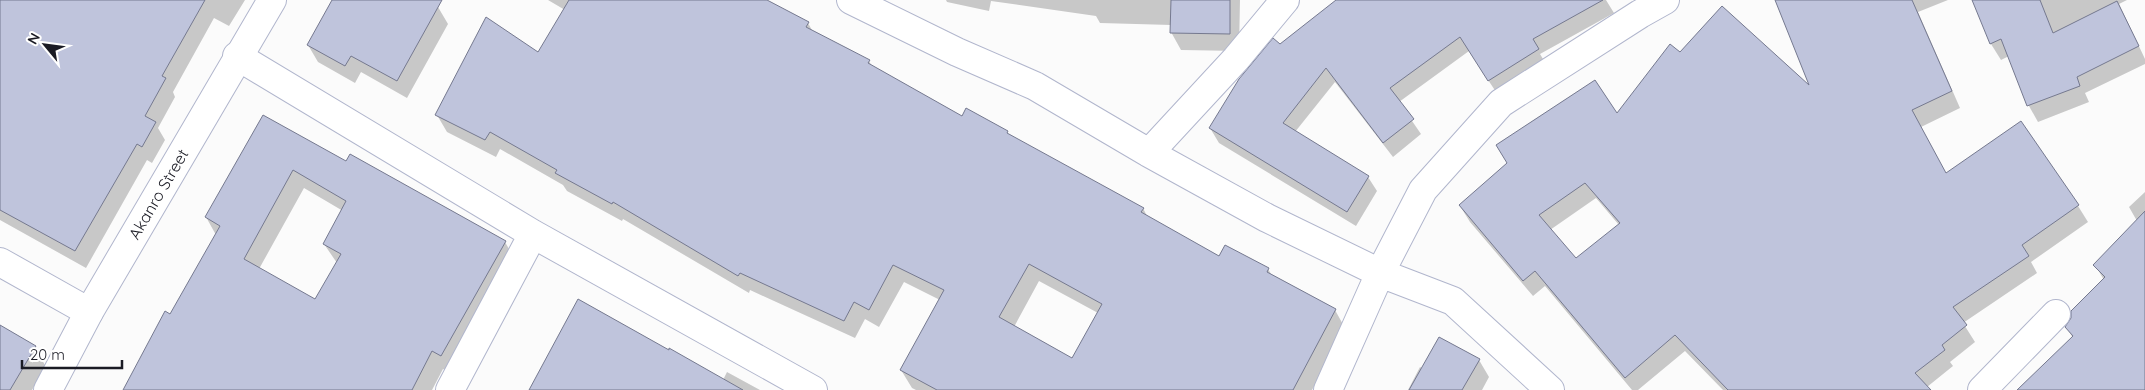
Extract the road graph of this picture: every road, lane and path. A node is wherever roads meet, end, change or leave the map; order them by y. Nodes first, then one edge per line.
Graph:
1 (272, 0) edge
2 (851, 0) edge
3 (1285, 0) edge
4 (1665, 0) edge
5 (237, 56) junction
6 (1149, 152) junction
7 (533, 234) junction
8 (0, 262) edge
9 (1380, 272) junction
10 (89, 312) junction
11 (2056, 314) dead end
12 (48, 390) edge
13 (450, 390) edge
14 (813, 390) edge
15 (1328, 390) edge
16 (1550, 390) edge
17 (1982, 390) edge

1 - 5 street, Akanro Street
2 - 6 street
3 - 6 street
4 - 9 street
5 - 7 street
5 - 10 street, Akanro Street
6 - 9 street
7 - 13 street
7 - 14 street
8 - 10 street
9 - 15 street
9 - 16 street
10 - 12 street, Akanro Street
11 - 17 street

